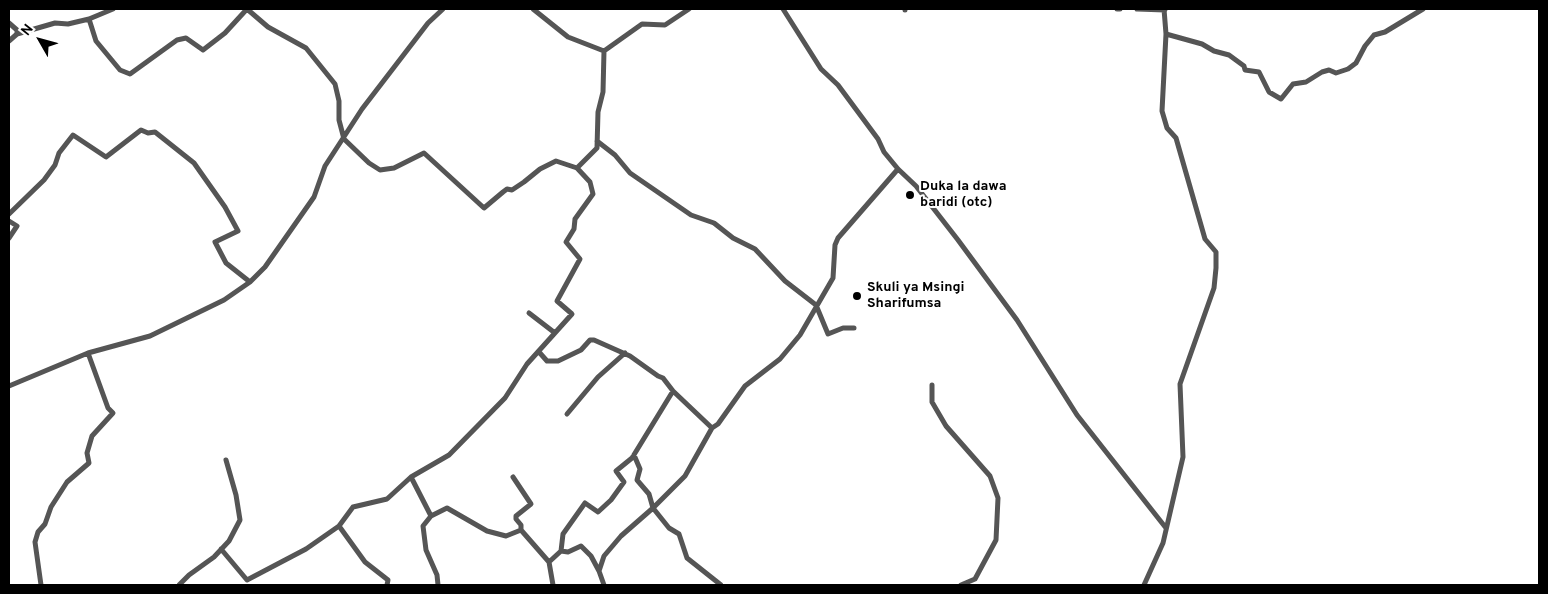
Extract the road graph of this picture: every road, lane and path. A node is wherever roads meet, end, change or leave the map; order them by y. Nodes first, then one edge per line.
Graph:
1 (113, 9) edge
2 (247, 9) edge
3 (443, 9) edge
4 (532, 9) edge
5 (689, 9) edge
6 (783, 9) edge
7 (1137, 9) edge
8 (1423, 9) edge
9 (1165, 10) edge
10 (89, 19) junction
11 (9, 23) edge
12 (17, 34) junction
13 (1166, 34) junction
14 (9, 41) edge
15 (604, 51) junction
16 (344, 139) junction
17 (597, 141) junction
18 (577, 168) junction
19 (898, 169) junction
20 (9, 214) edge
21 (9, 221) edge
22 (9, 238) edge
23 (250, 282) junction
24 (816, 305) junction
25 (529, 313) dead end
26 (854, 328) dead end
27 (555, 333) junction
28 (539, 352) junction
29 (88, 353) junction
30 (624, 354) junction
31 (932, 385) dead end
32 (9, 386) edge
33 (673, 390) junction
34 (567, 414) dead end
35 (712, 428) junction
36 (634, 455) junction
37 (226, 460) dead end
38 (411, 477) junction
39 (514, 477) dead end
40 (653, 508) junction
41 (431, 516) junction
42 (339, 526) junction
43 (1166, 528) junction
44 (521, 530) junction
45 (221, 549) junction
46 (561, 551) junction
47 (549, 562) junction
48 (599, 571) junction
49 (248, 583) edge
50 (41, 585) edge
51 (174, 585) edge
52 (178, 585) edge
53 (386, 585) edge
54 (438, 585) edge
55 (553, 585) edge
56 (604, 585) edge
57 (720, 585) edge
58 (961, 585) edge
59 (1144, 585) edge

1 - 10 street
2 - 10 street
2 - 16 street
3 - 16 street
4 - 15 street
5 - 15 street
6 - 19 street
7 - 9 street
8 - 13 street
9 - 13 street
10 - 12 street
11 - 12 street
12 - 14 street
13 - 43 street
15 - 17 street
16 - 18 street
16 - 23 street
17 - 18 street
17 - 24 street
18 - 27 street
19 - 24 street
19 - 43 street
20 - 23 street
21 - 22 street
23 - 29 street
24 - 26 street
24 - 35 street
25 - 27 street
27 - 28 street
28 - 30 street
28 - 38 street
29 - 32 street
29 - 50 street
30 - 33 street
30 - 34 street
31 - 58 street
33 - 35 street
33 - 36 street
35 - 40 street
36 - 40 street
36 - 46 street
37 - 45 street
38 - 41 street
38 - 42 street
39 - 44 street
40 - 48 street
40 - 57 street
41 - 44 street
41 - 54 street
42 - 49 street
42 - 53 street
43 - 59 street
44 - 47 street
45 - 49 street
45 - 52 street
46 - 47 street
46 - 48 street
47 - 55 street
48 - 56 street
51 - 52 street

